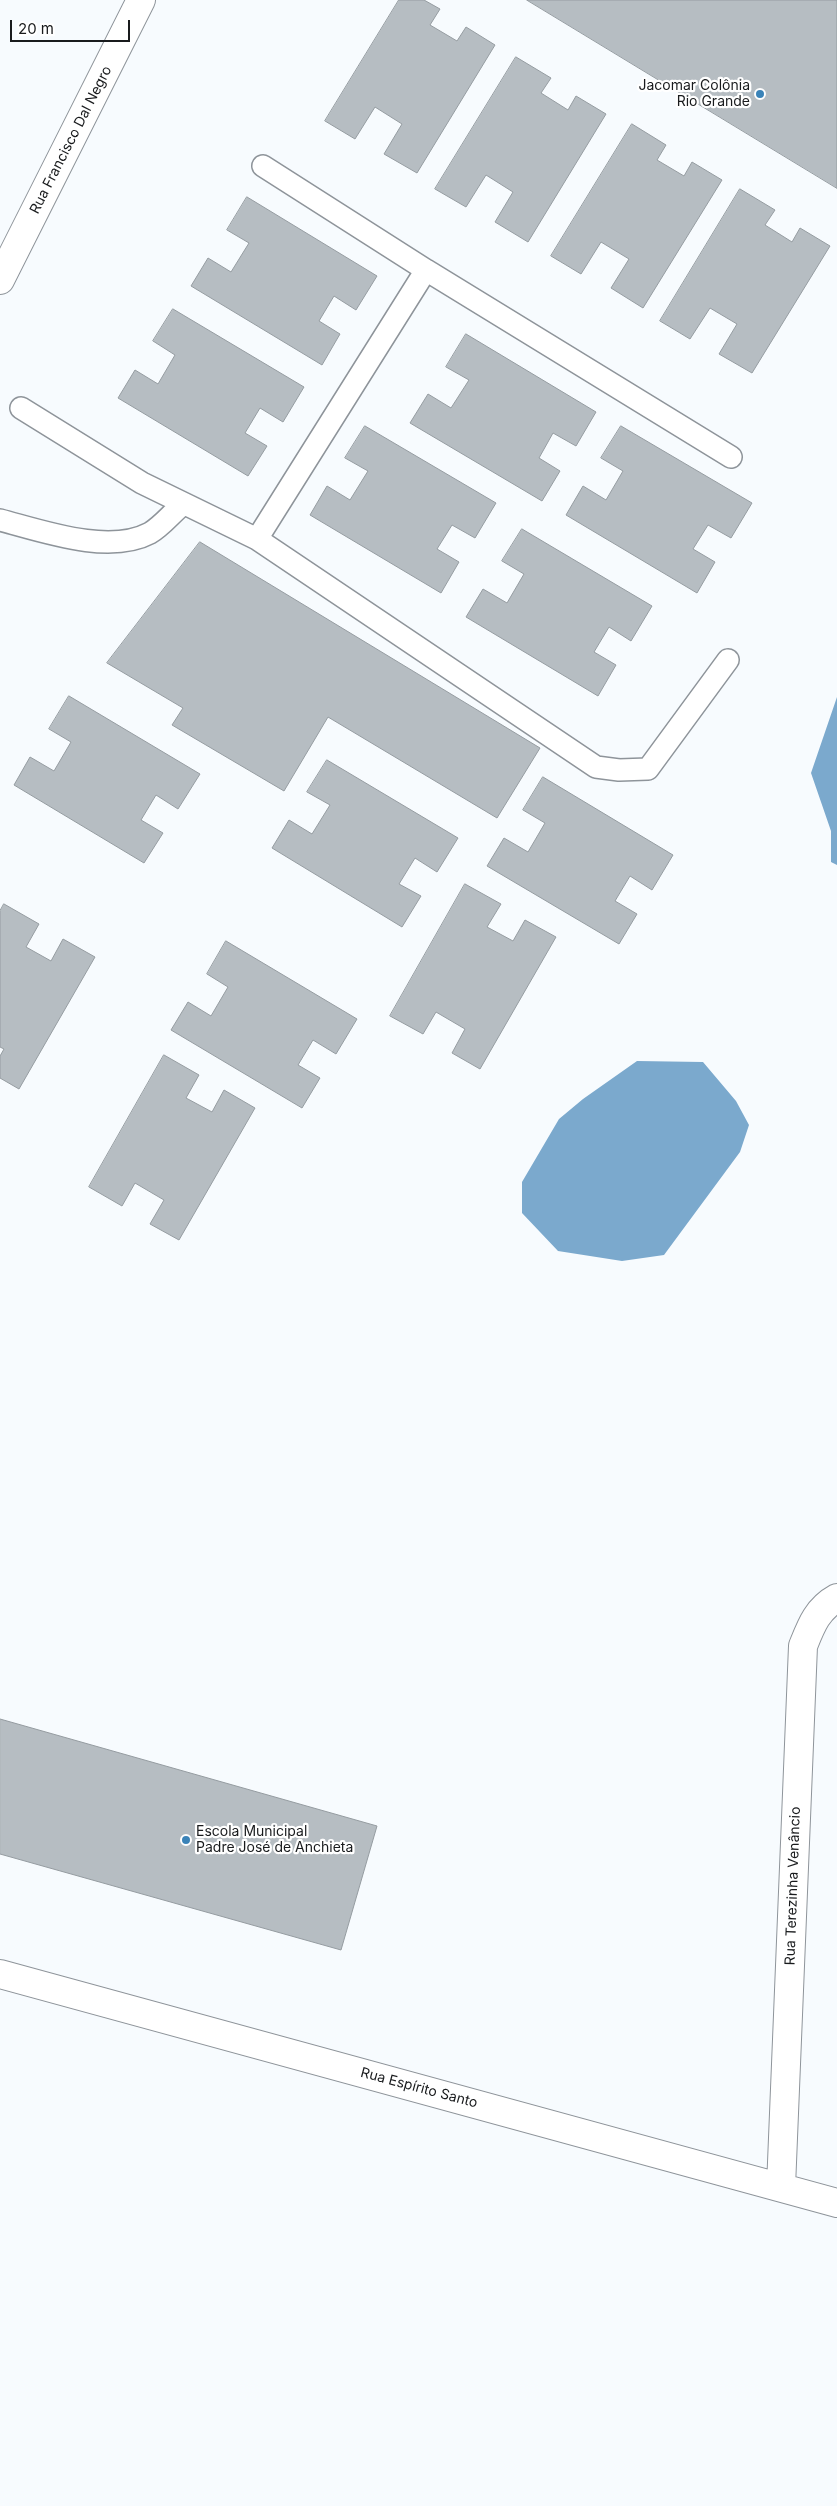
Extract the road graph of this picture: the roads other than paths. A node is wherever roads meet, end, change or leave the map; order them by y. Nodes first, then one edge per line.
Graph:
1 (141, 0) edge
2 (263, 166) dead end
3 (426, 270) junction
4 (0, 280) edge
5 (21, 408) dead end
6 (731, 457) dead end
7 (182, 505) junction
8 (0, 520) edge
9 (257, 538) junction
10 (728, 660) dead end
11 (837, 1598) edge
12 (0, 1974) edge
13 (781, 2187) junction
14 (837, 2203) edge

1 - 4 street, Rua Francisco Dal Negro
2 - 3 lane
3 - 6 lane
3 - 9 lane
5 - 7 lane
7 - 8 lane
7 - 9 lane
9 - 10 lane
11 - 13 street, Rua Terezinha Venâncio
12 - 13 street, Rua Espírito Santo
13 - 14 street, Rua Espírito Santo

